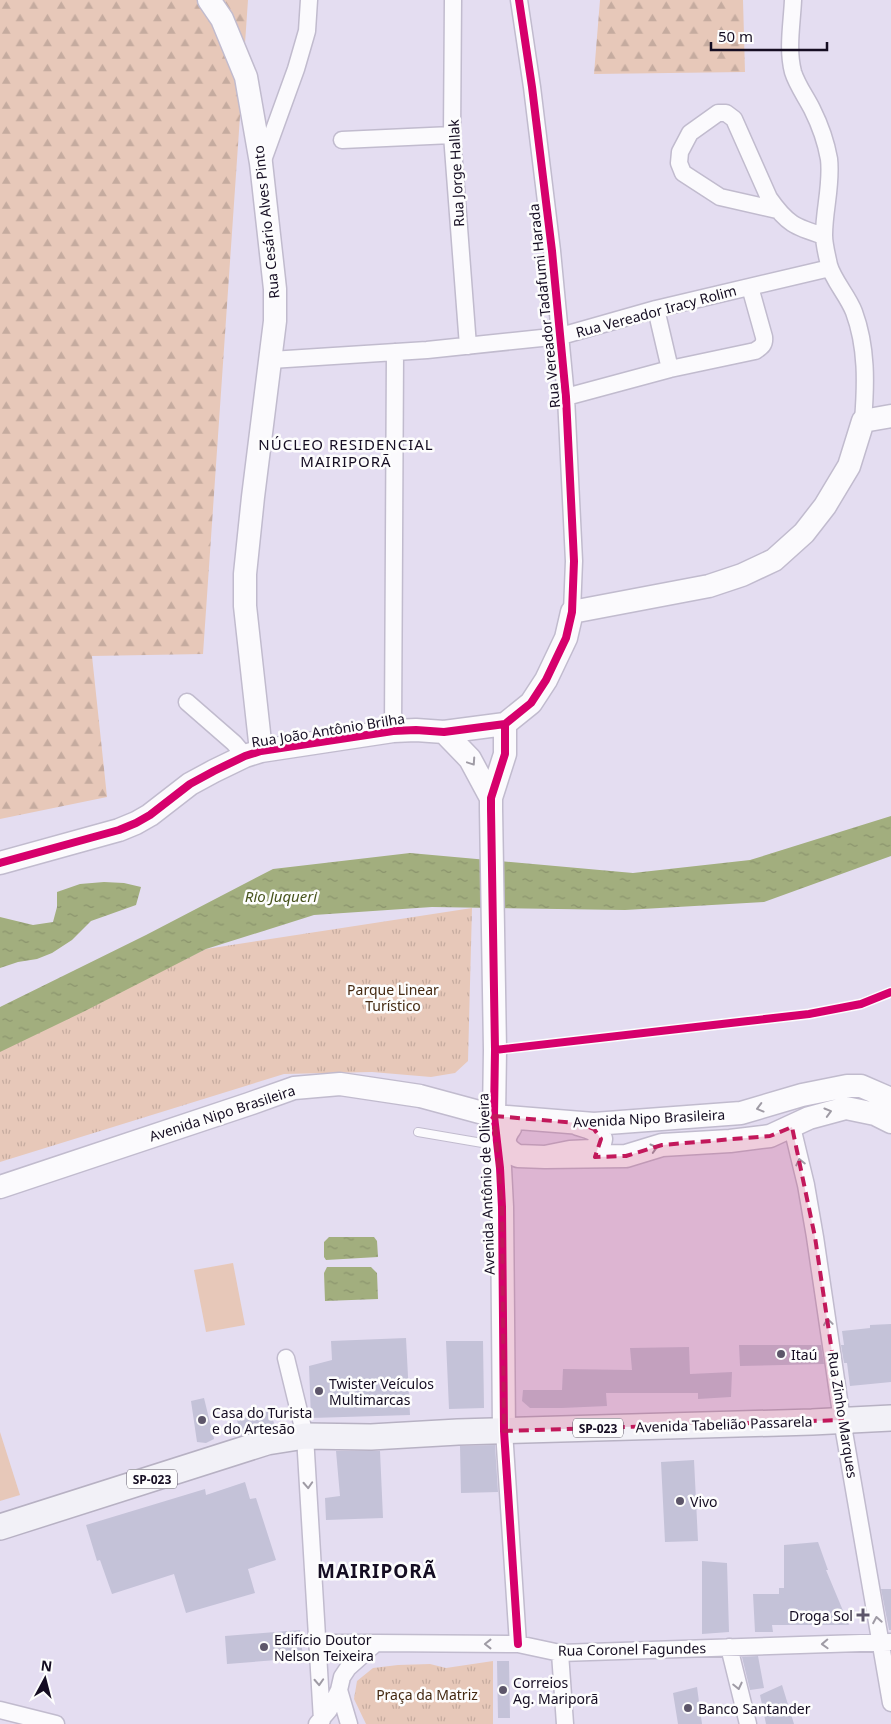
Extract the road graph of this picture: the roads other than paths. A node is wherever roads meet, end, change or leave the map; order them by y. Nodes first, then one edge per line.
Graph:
1 (209, 0) edge
2 (309, 0) edge
3 (454, 0) edge
4 (519, 0) edge
5 (794, 0) edge
6 (452, 135) junction
7 (342, 140) dead end
8 (261, 164) junction
9 (777, 210) junction
10 (824, 236) junction
11 (830, 268) junction
12 (750, 287) junction
13 (656, 310) junction
14 (561, 336) junction
15 (468, 346) junction
16 (395, 352) junction
17 (271, 360) junction
18 (670, 369) junction
19 (566, 396) junction
20 (891, 416) edge
21 (863, 420) junction
22 (572, 612) junction
23 (187, 702) dead end
24 (505, 724) junction
25 (393, 731) junction
26 (444, 732) junction
27 (253, 754) junction
28 (491, 804) junction
29 (0, 864) edge
30 (891, 1099) edge
31 (494, 1116) junction
32 (891, 1122) edge
33 (577, 1123) junction
34 (792, 1127) junction
35 (418, 1132) dead end
36 (496, 1145) junction
37 (626, 1156) junction
38 (545, 1158) junction
39 (0, 1186) edge
40 (502, 1207) junction
41 (286, 1358) dead end
42 (891, 1418) edge
43 (842, 1420) junction
44 (504, 1431) junction
45 (305, 1436) junction
46 (0, 1527) edge
47 (886, 1642) edge
48 (317, 1643) junction
49 (376, 1643) junction
50 (518, 1644) junction
51 (729, 1647) junction
52 (560, 1653) junction
53 (339, 1690) junction
54 (891, 1703) edge
55 (0, 1710) edge
56 (321, 1723) edge
57 (56, 1724) edge
58 (349, 1724) edge
59 (565, 1724) edge
60 (748, 1724) edge

1 - 8 street, Rua Cesário Alves Pinto
2 - 8 street
3 - 6 street, Rua Jorge Hallak
4 - 14 street, Rua Vereador Tadafumi Harada
5 - 10 street
6 - 7 street
6 - 15 street, Rua Jorge Hallak
8 - 17 street, Rua Cesário Alves Pinto
9 - 9 street
9 - 10 street
10 - 11 street
11 - 12 street, Rua Vereador Iracy Rolim
11 - 21 street
12 - 13 street, Rua Vereador Iracy Rolim
12 - 18 street
13 - 14 street, Rua Vereador Iracy Rolim
13 - 18 street
14 - 15 street, Rua Vereador Iracy Rolim
14 - 19 street, Rua Vereador Tadafumi Harada
15 - 16 street, Rua Vereador Iracy Rolim
16 - 17 street, Rua Vereador Iracy Rolim
16 - 25 street
17 - 27 street, Rua Cesário Alves Pinto
18 - 19 street
19 - 22 street, Rua Vereador Tadafumi Harada
20 - 21 street
21 - 22 street
22 - 24 street
23 - 27 street
24 - 26 street, Rua João Antônio Brilha
24 - 28 street, Avenida Antônio de Oliveira
25 - 26 street, Rua João Antônio Brilha
25 - 27 street, Rua João Antônio Brilha
26 -> 28 street, Avenida Antônio de Oliveira
27 - 29 street, Rua João Antônio Brilha
28 - 31 street, Avenida Antônio de Oliveira
30 -> 33 street, Avenida Nipo Brasileira
31 - 33 street, Avenida Nipo Brasileira
31 - 36 street, Avenida Antônio de Oliveira
31 - 39 street, Avenida Nipo Brasileira
34 -> 32 street
33 - 38 street
33 - 38 street
37 -> 34 street
43 -> 34 street, Rua Zinho Marques
35 - 36 lane
36 - 40 street, Avenida Antônio de Oliveira
37 - 38 street
37 - 40 street
40 - 44 street, Avenida Antônio de Oliveira
41 - 45 street
42 - 43 main road, Avenida Tabelião Passarela / SP-023
43 - 44 main road, Avenida Tabelião Passarela / SP-023
47 -> 43 street, Rua Zinho Marques
44 - 45 main road, Avenida Tabelião Passarela / SP-023
44 - 50 street, Avenida Antônio de Oliveira
45 - 46 main road, Avenida Tabelião Passarela / SP-023
45 -> 48 street
47 -> 51 street, Rua Coronel Fagundes
47 - 54 street, Rua Zinho Marques
48 - 49 street, Rua Coronel Fagundes
48 -> 56 street
50 -> 49 street, Rua Coronel Fagundes
49 - 53 street
50 - 52 street, Rua Coronel Fagundes
51 - 52 street, Rua Coronel Fagundes
51 -> 60 street
52 - 59 street
53 - 56 street
53 - 58 street
55 - 57 street

